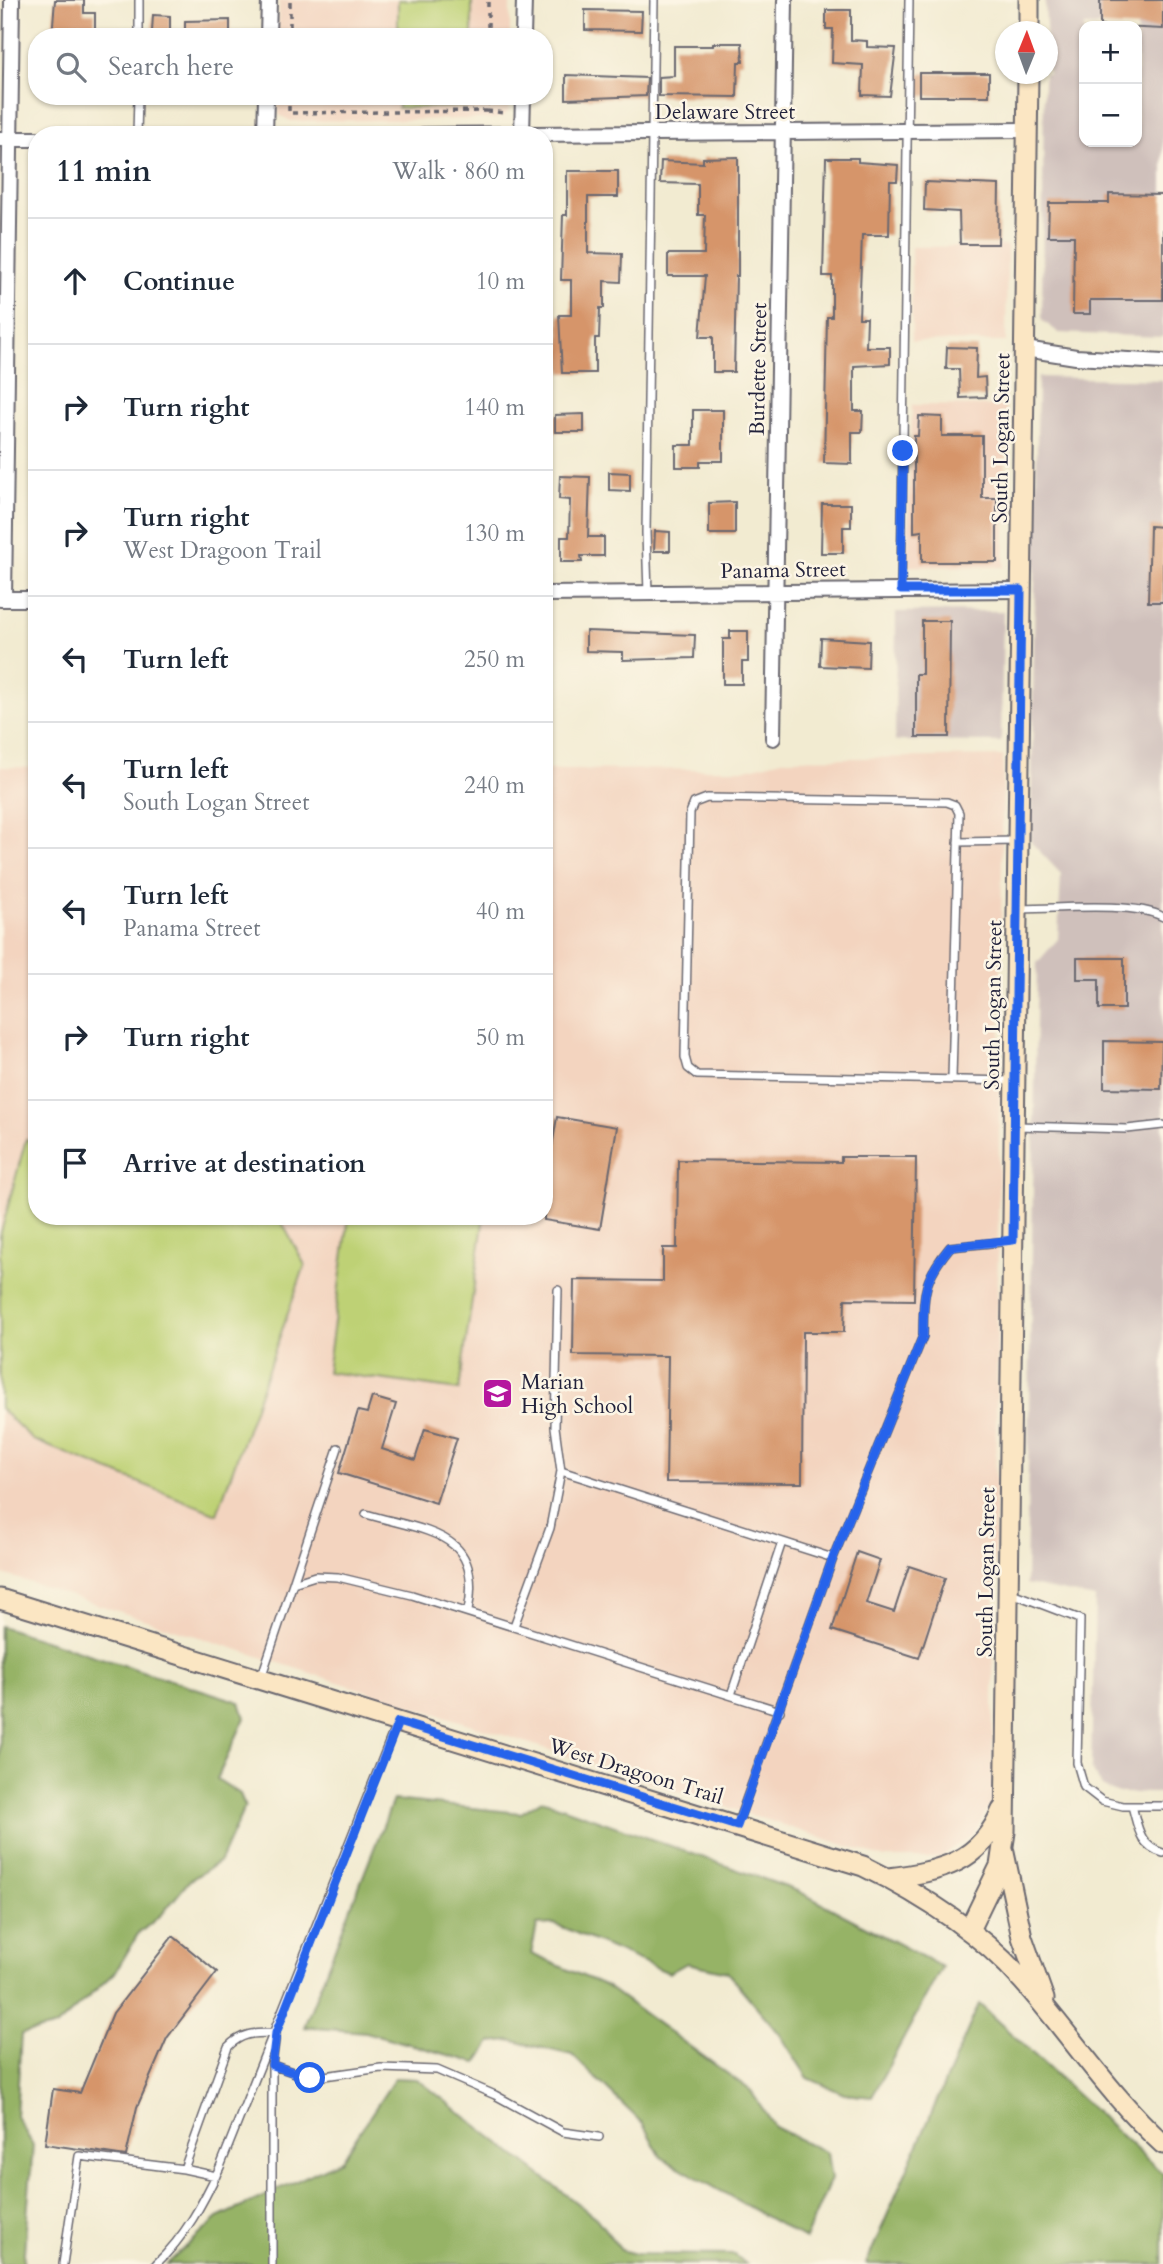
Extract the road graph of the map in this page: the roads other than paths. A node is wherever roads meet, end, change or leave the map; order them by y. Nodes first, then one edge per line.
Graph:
1 (12, 0) edge
2 (139, 0) edge
3 (269, 0) edge
4 (524, 0) edge
5 (654, 0) edge
6 (785, 0) edge
7 (909, 0) edge
8 (1029, 0) edge
9 (1029, 21) edge
10 (139, 28) edge
11 (268, 28) edge
12 (523, 28) edge
13 (1028, 84) edge
14 (138, 105) edge
15 (266, 105) edge
16 (523, 105) edge
17 (137, 126) edge
18 (265, 126) edge
19 (522, 126) edge
20 (1027, 130) junction
21 (907, 131) junction
22 (653, 133) junction
23 (783, 133) junction
24 (553, 134) edge
25 (5, 139) edge
26 (28, 139) edge
27 (1025, 349) junction
28 (1163, 362) edge
29 (901, 590) junction
30 (1021, 590) junction
31 (776, 591) junction
32 (648, 593) junction
33 (553, 594) edge
34 (2, 599) edge
35 (28, 599) edge
36 (773, 738) dead end
37 (1018, 841) junction
38 (958, 842) junction
39 (1017, 909) junction
40 (1163, 917) edge
41 (952, 1079) junction
42 (1015, 1081) junction
43 (1163, 1125) edge
44 (1014, 1126) junction
45 (1013, 1240) junction
46 (558, 1290) dead end
47 (338, 1447) dead end
48 (561, 1471) junction
49 (366, 1514) dead end
50 (782, 1542) junction
51 (833, 1558) junction
52 (293, 1583) junction
53 (1008, 1591) junction
54 (0, 1599) edge
55 (468, 1611) junction
56 (514, 1626) junction
57 (261, 1679) junction
58 (731, 1695) junction
59 (780, 1711) junction
60 (398, 1722) junction
61 (1006, 1803) junction
62 (1132, 1806) junction
63 (1163, 1806) edge
64 (737, 1826) junction
65 (1004, 1850) junction
66 (1163, 1853) edge
67 (889, 1878) junction
68 (969, 1930) junction
69 (1049, 2013) junction
70 (276, 2033) junction
71 (272, 2065) junction
72 (600, 2137) dead end
73 (1163, 2144) edge
74 (184, 2169) junction
75 (216, 2176) junction
76 (63, 2264) edge
77 (156, 2264) edge
78 (272, 2264) edge

1 - 25 street
2 - 10 lane
3 - 11 street
4 - 12 street
5 - 22 lane
6 - 23 street, Burdette Street
7 - 21 lane
8 - 9 street
13 - 20 street, South Logan Street
14 - 17 lane
15 - 18 street
16 - 19 street
20 - 21 street, Delaware Street
20 - 27 street, South Logan Street
21 - 23 street, Delaware Street
21 - 29 lane
22 - 23 street, Delaware Street
22 - 24 street, Delaware Street
22 - 32 lane
23 - 31 street, Burdette Street
25 - 26 street
25 - 34 street
27 - 28 street
27 - 30 street, South Logan Street
29 - 30 street, Panama Street
29 - 31 street, Panama Street
30 - 37 street, South Logan Street
31 - 32 street, Panama Street
31 - 36 street, Burdette Street
32 - 33 street, Panama Street
34 - 35 street
37 - 38 lane
37 - 39 street, South Logan Street
38 - 41 lane
38 - 41 lane
39 - 40 lane
39 - 42 street, South Logan Street
41 - 42 lane
42 - 44 street, South Logan Street
43 - 44 lane
44 - 45 street, South Logan Street
45 - 51 lane
45 - 53 street, South Logan Street
46 - 48 lane
47 - 52 lane
48 - 50 lane
48 - 56 lane
49 - 55 lane
50 - 51 lane
50 - 58 lane
51 - 59 lane
52 - 55 lane
52 - 57 lane
53 - 61 street, South Logan Street
53 - 62 lane
54 - 57 street, West Dragoon Trail
55 - 56 lane
56 - 58 lane
57 - 60 street, West Dragoon Trail
58 - 59 lane
59 - 64 lane
60 - 64 street, West Dragoon Trail
60 - 70 lane
61 - 65 street, South Logan Street
61 - 67 street
62 - 63 lane
62 - 66 lane
64 - 67 street, West Dragoon Trail
65 - 68 street, South Logan Street
65 - 69 street
67 - 68 street, West Dragoon Trail
68 - 69 street, West Dragoon Trail
69 - 73 street, West Dragoon Trail
70 - 71 lane
70 - 74 lane
70 - 75 lane
71 - 72 lane
71 - 78 lane
74 - 75 lane
74 - 76 lane
75 - 77 lane

